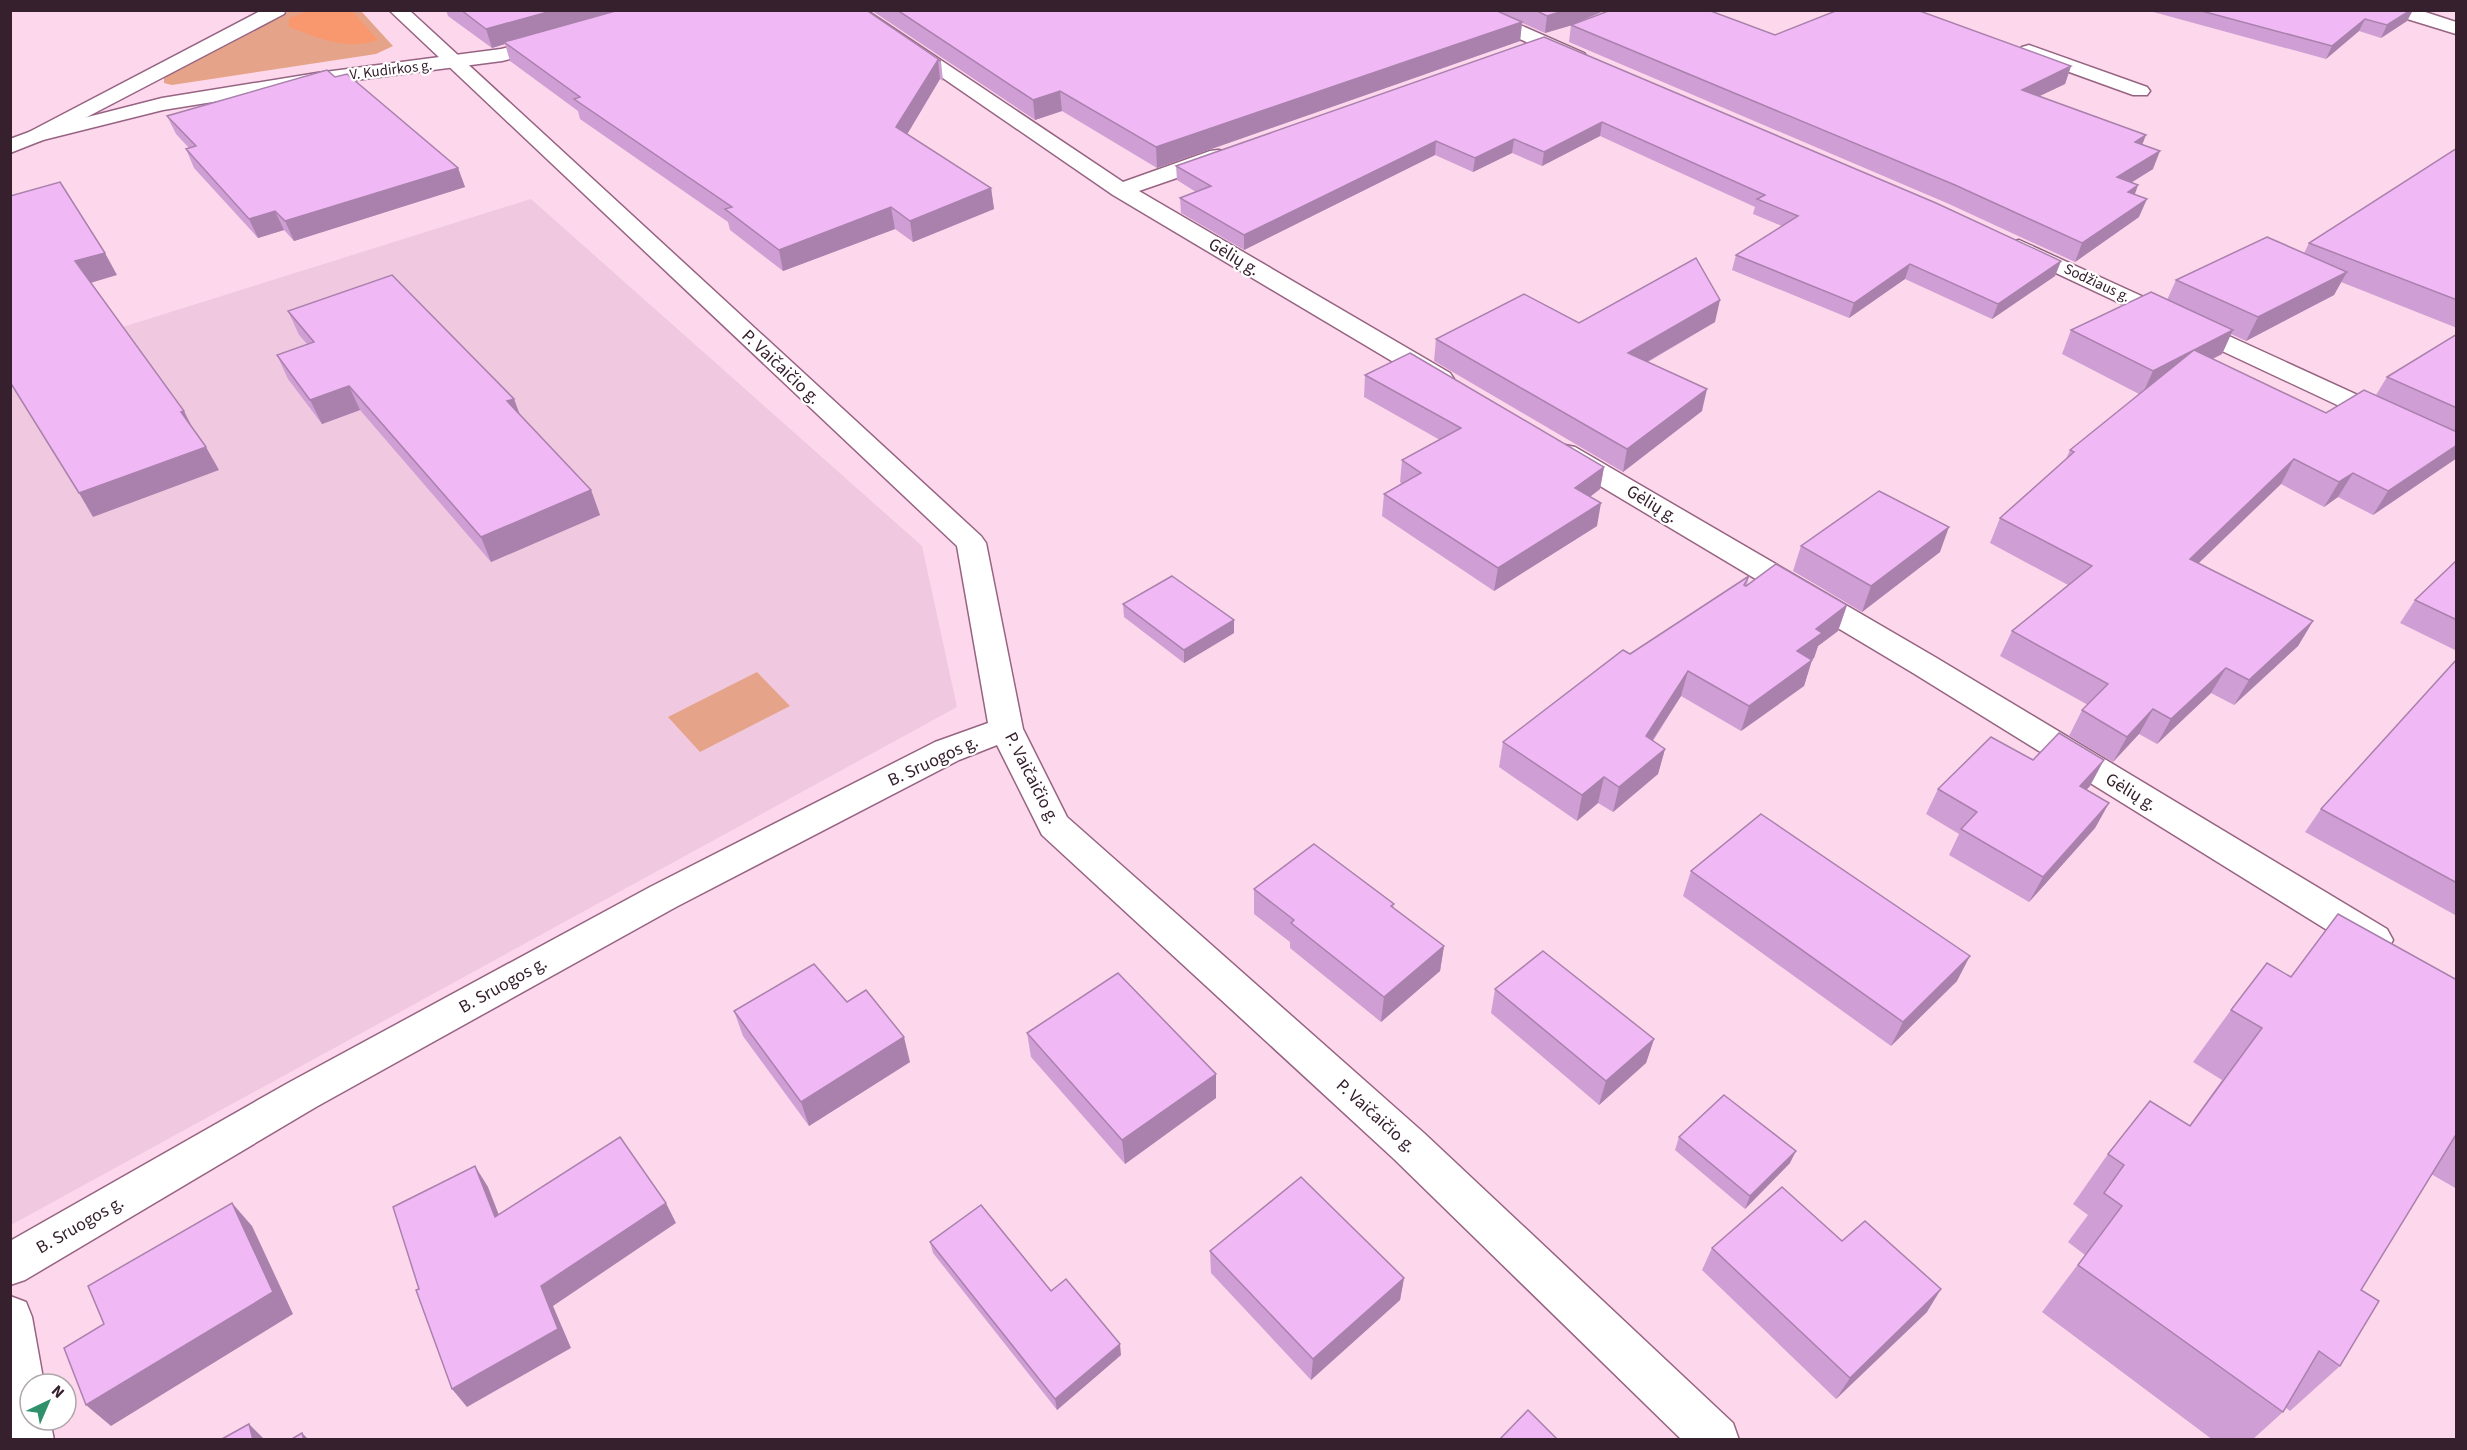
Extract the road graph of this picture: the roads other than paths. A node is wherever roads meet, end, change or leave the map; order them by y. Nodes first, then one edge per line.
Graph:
1 (277, 10) edge
2 (398, 10) edge
3 (853, 10) edge
4 (1469, 10) edge
5 (2398, 10) edge
6 (2457, 28) edge
7 (1568, 34) edge
8 (567, 37) edge
9 (1542, 42) junction
10 (2010, 45) edge
11 (1520, 50) edge
12 (453, 62) junction
13 (1596, 65) edge
14 (142, 81) junction
15 (2140, 91) dead end
16 (162, 104) junction
17 (36, 136) junction
18 (10, 147) edge
19 (1232, 151) edge
20 (1121, 190) junction
21 (2004, 241) edge
22 (1461, 391) edge
23 (1543, 440) edge
24 (2457, 450) edge
25 (1006, 729) junction
26 (2396, 954) edge
27 (10, 1265) edge
28 (10, 1317) edge
29 (30, 1440) edge
30 (1716, 1440) edge

1 - 14 street
2 - 12 street, P. Vaičaičio g.
3 - 20 street, Gėlių g.
4 - 9 street
5 - 6 street
7 - 9 street
8 - 12 street, V. Kudirkos g.
9 - 11 street
9 - 13 street
10 - 15 street
12 - 16 street, V. Kudirkos g.
12 - 25 street, P. Vaičaičio g.
14 - 16 street
14 - 17 street
16 - 17 street, V. Kudirkos g.
17 - 18 street, V. Kudirkos g.
19 - 20 street
20 - 22 street, Gėlių g.
21 - 24 street, Sodžiaus g.
23 - 26 street, Gėlių g.
25 - 27 street, B. Sruogos g.
25 - 30 street, P. Vaičaičio g.
28 - 29 street

